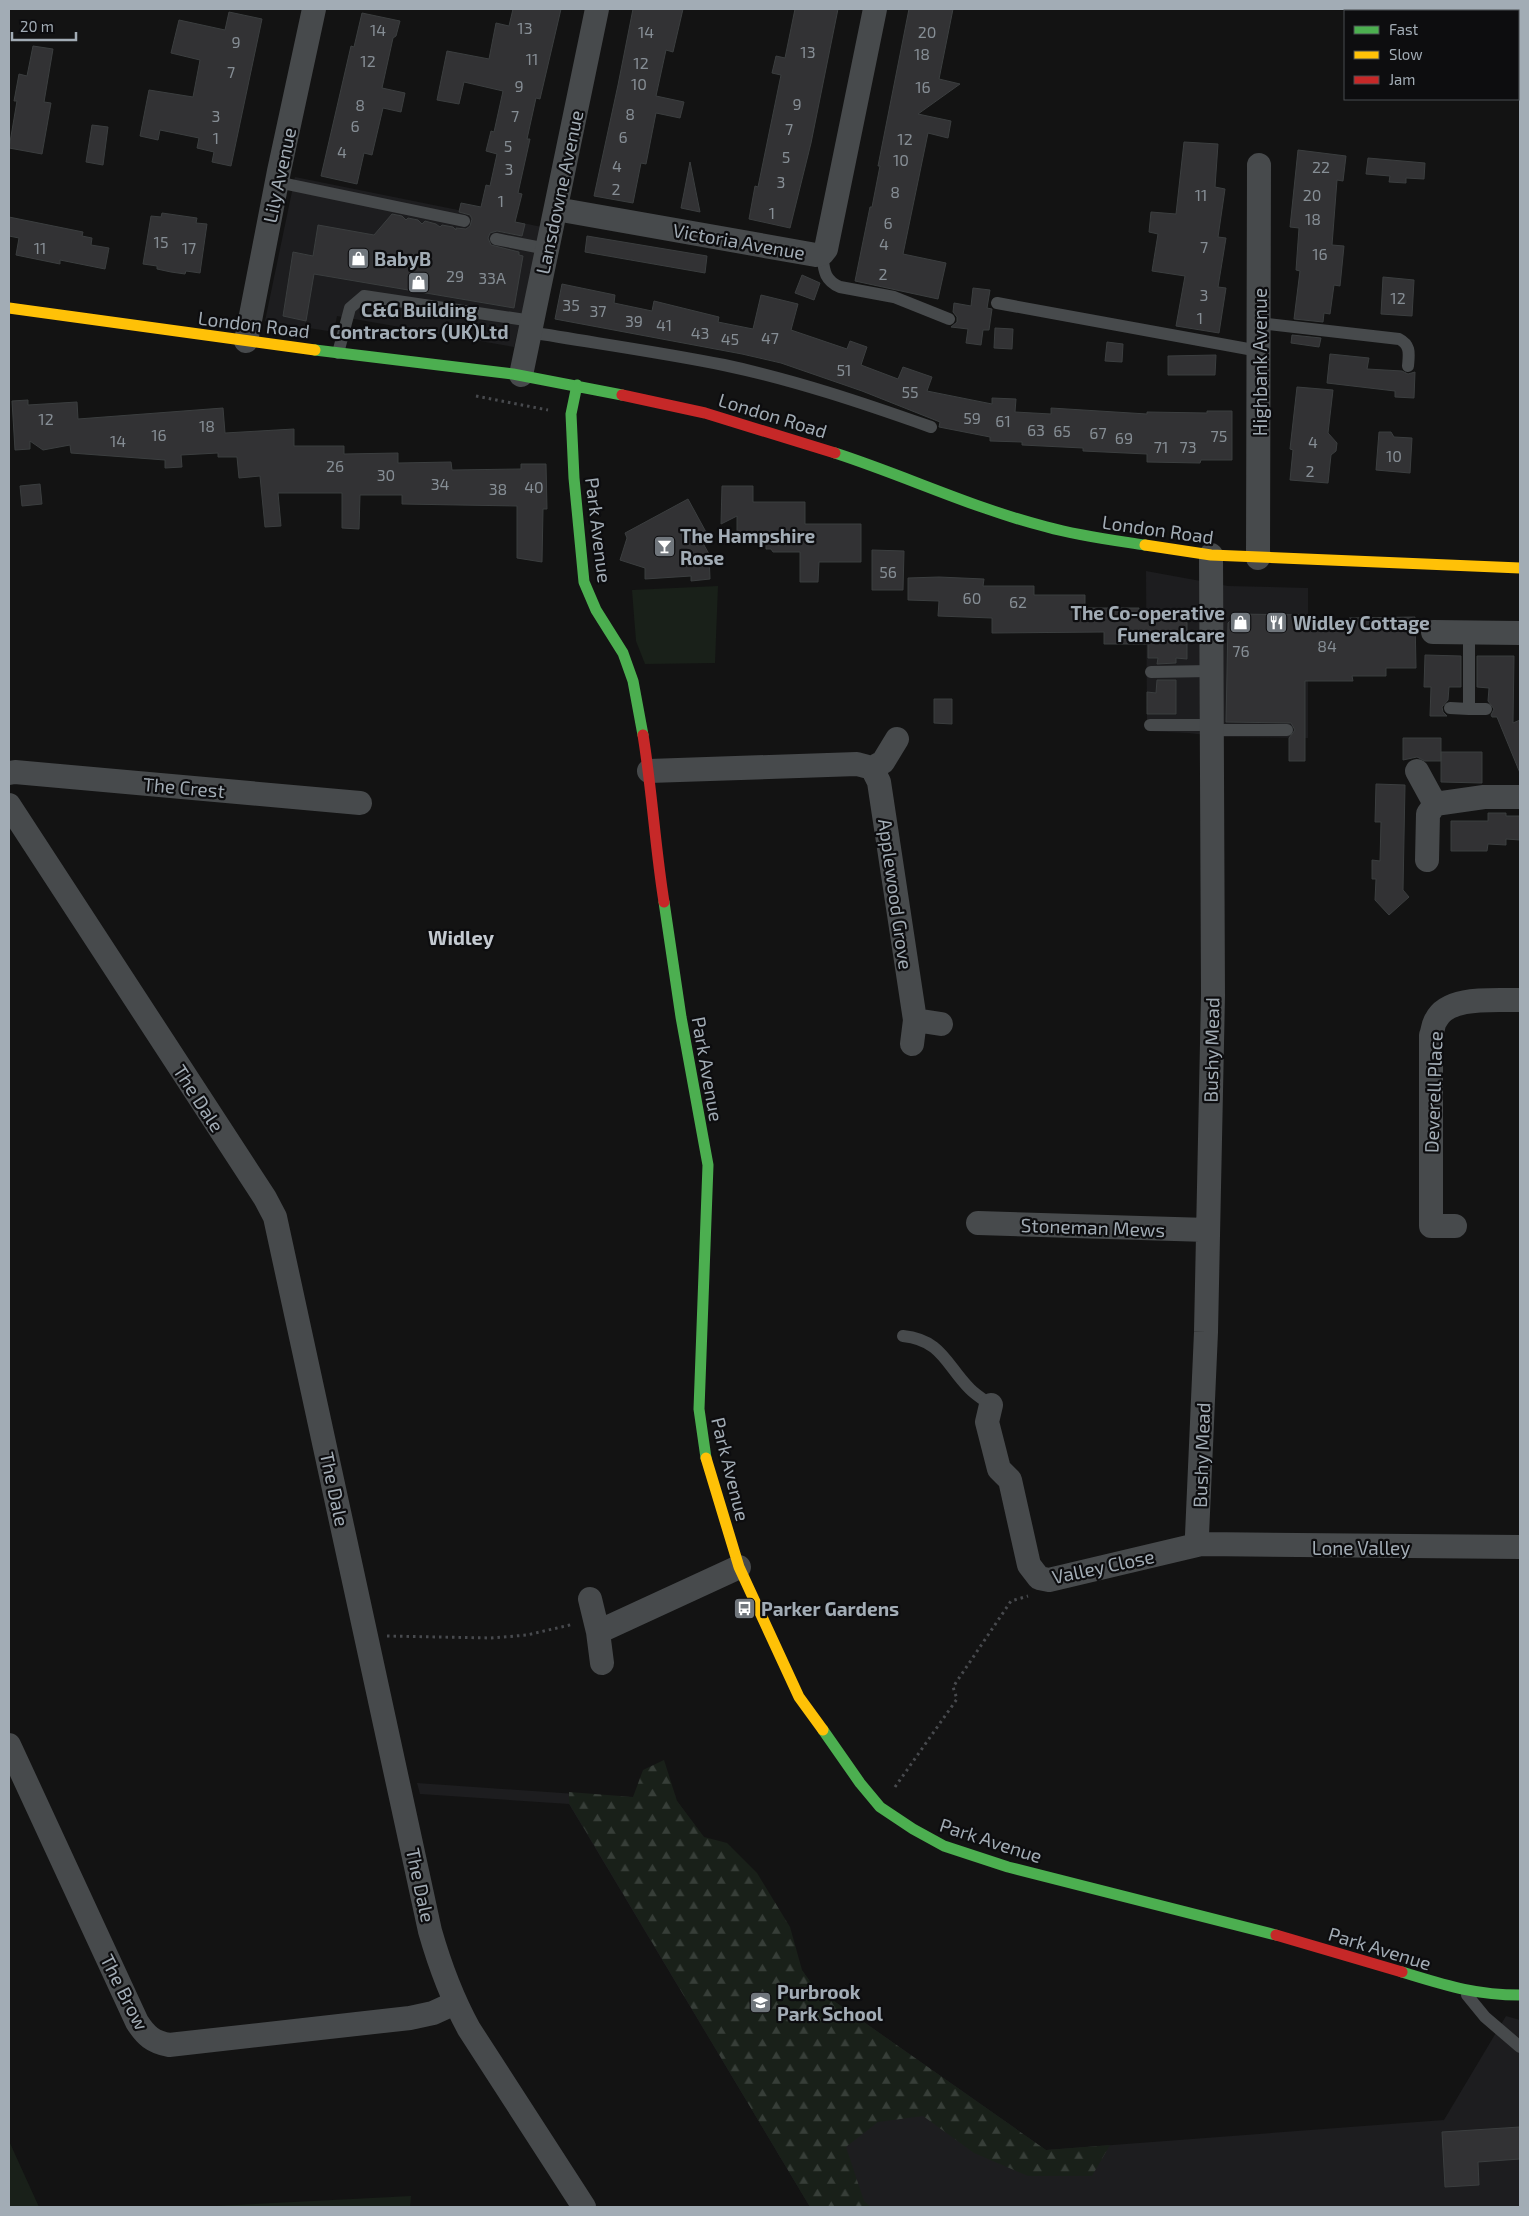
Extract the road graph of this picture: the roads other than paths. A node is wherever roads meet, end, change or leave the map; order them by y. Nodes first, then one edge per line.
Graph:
1 (314, 9) edge
2 (597, 9) edge
3 (875, 9) edge
4 (1259, 165) dead end
5 (277, 182) junction
6 (556, 209) junction
7 (464, 221) dead end
8 (496, 239) dead end
9 (547, 249) junction
10 (822, 254) junction
11 (997, 304) dead end
12 (9, 308) edge
13 (948, 319) dead end
14 (1259, 323) junction
15 (531, 327) junction
16 (246, 341) junction
17 (1259, 351) junction
18 (338, 353) junction
19 (1408, 366) dead end
20 (521, 375) junction
21 (577, 385) junction
22 (931, 428) dead end
23 (1211, 555) junction
24 (1258, 558) junction
25 (1520, 568) edge
26 (1433, 632) dead end
27 (1470, 632) junction
28 (1520, 633) edge
29 (1211, 671) junction
30 (1151, 672) dead end
31 (1450, 708) dead end
32 (1469, 708) junction
33 (1486, 709) dead end
34 (1150, 725) dead end
35 (1212, 727) junction
36 (1287, 730) dead end
37 (896, 739) dead end
38 (872, 768) junction
39 (650, 771) junction
40 (1417, 771) dead end
41 (9, 773) edge
42 (1520, 797) edge
43 (360, 802) dead end
44 (1435, 804) junction
45 (9, 805) edge
46 (1427, 860) dead end
47 (1520, 1000) edge
48 (915, 1020) junction
49 (941, 1024) dead end
50 (912, 1044) dead end
51 (978, 1223) dead end
52 (1455, 1226) dead end
53 (1208, 1230) junction
54 (903, 1336) dead end
55 (991, 1405) joint
56 (1201, 1544) junction
57 (1520, 1548) edge
58 (739, 1567) junction
59 (602, 1663) dead end
60 (9, 1745) edge
61 (1464, 1991) junction
62 (1520, 1995) edge
63 (455, 2003) junction
64 (1520, 2047) edge
65 (584, 2207) edge

1 - 5 street, Lily Avenue
2 - 6 street, Lansdowne Avenue
3 - 10 street, Victoria Avenue
4 - 14 street, Highbank Avenue
5 - 7 lane
5 - 16 street, Lily Avenue
6 - 9 street, Lansdowne Avenue
6 - 10 street, Victoria Avenue
8 - 9 lane
9 - 15 street, Lansdowne Avenue
10 - 13 lane
11 - 17 lane
12 - 16 street, London Road
14 - 17 street, Highbank Avenue
14 - 19 lane
15 - 18 lane
15 - 20 street, Lansdowne Avenue
15 - 22 lane
16 - 18 street, London Road
17 - 24 street, Highbank Avenue
18 - 20 street, London Road
20 - 21 street, London Road
21 - 23 street, London Road
21 - 39 street, Park Avenue
23 - 24 street, London Road
23 - 29 street, Bushy Mead
24 - 25 street, London Road
26 - 27 street
27 - 28 street
27 - 32 lane
29 - 30 lane
29 - 35 street, Bushy Mead
31 - 32 lane
32 - 33 lane
34 - 35 lane
35 - 36 lane
35 - 53 street, Bushy Mead
37 - 38 street
38 - 39 street
38 - 48 street, Applewood Grove
39 - 58 street, Park Avenue
40 - 44 street
41 - 43 street, The Crest
42 - 44 street
44 - 46 street
45 - 63 street, The Dale
47 - 52 street, Deverell Place
48 - 49 street
48 - 50 street, Applewood Grove
51 - 53 street, Stoneman Mews
53 - 56 street, Bushy Mead
54 - 55 lane
55 - 56 street, Valley Close
56 - 57 street, Lone Valley
58 - 59 street
58 - 61 street, Park Avenue
60 - 63 street, The Brow
61 - 62 street, Park Avenue
61 - 64 lane
63 - 65 street, The Dale

